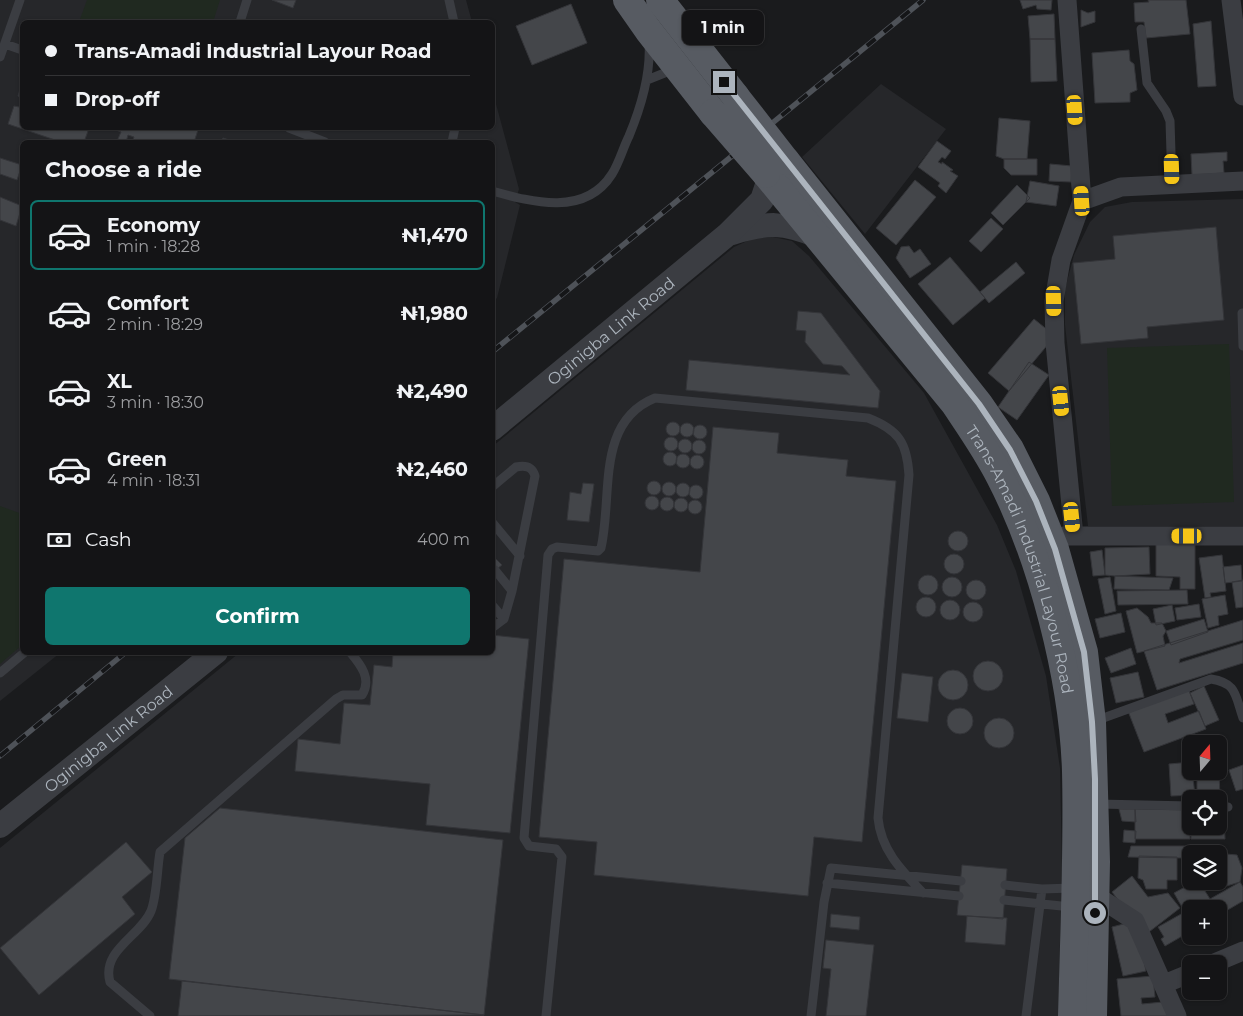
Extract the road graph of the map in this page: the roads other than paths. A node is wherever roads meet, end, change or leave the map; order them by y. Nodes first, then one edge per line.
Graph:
1 (20, 0) edge
2 (247, 0) edge
3 (449, 0) edge
4 (628, 0) edge
5 (660, 0) edge
6 (1067, 0) edge
7 (1231, 0) edge
8 (241, 20) edge
9 (454, 20) edge
10 (1141, 29) dead end
11 (648, 30) junction
12 (5, 44) junction
13 (20, 49) edge
14 (0, 57) edge
15 (681, 73) junction
16 (647, 80) junction
17 (1243, 96) edge
18 (294, 130) edge
19 (320, 140) edge
20 (774, 171) junction
21 (1243, 181) edge
22 (1172, 185) junction
23 (495, 192) edge
24 (1082, 201) junction
25 (728, 234) junction
26 (817, 236) junction
27 (1242, 313) edge
28 (1243, 346) edge
29 (495, 427) edge
30 (495, 484) edge
31 (495, 526) edge
32 (1062, 536) junction
33 (1243, 536) edge
34 (520, 556) junction
35 (495, 570) dead end
36 (512, 591) junction
37 (495, 608) edge
38 (504, 619) junction
39 (495, 626) edge
40 (21, 655) edge
41 (212, 655) edge
42 (353, 655) edge
43 (0, 673) edge
44 (1243, 718) edge
45 (1092, 722) junction
46 (1095, 804) junction
47 (1182, 806) edge
48 (0, 826) edge
49 (907, 876) junction
50 (961, 881) dead end
51 (827, 883) junction
52 (1006, 885) dead end
53 (1042, 889) junction
54 (923, 893) junction
55 (959, 896) dead end
56 (1082, 897) junction
57 (1004, 900) dead end
58 (1040, 904) junction
59 (1243, 951) edge
60 (1227, 958) edge
61 (1182, 977) edge
62 (1164, 984) junction
63 (150, 1016) edge
64 (546, 1016) edge
65 (811, 1016) edge
66 (1026, 1016) edge
67 (1072, 1016) edge
68 (1093, 1016) edge
69 (1177, 1016) edge

1 - 12 lane
2 - 8 lane
3 - 9 lane
4 - 11 main road
5 - 20 main road, bridge
6 - 24 street
7 - 17 street
10 - 22 lane
11 - 15 main road
11 - 16 lane
12 - 13 lane
12 - 14 lane
15 - 16 lane
15 - 20 main road, bridge
16 - 23 lane
18 - 19 lane
20 - 25 street, Oginigba Link Road
20 - 26 main road, Trans-Amadi Industrial Layour Road
20 - 32 main road, Trans-Amadi Industrial Layour Road
21 - 22 street
22 - 24 street
24 - 32 street
25 - 26 street
25 - 29 street, Oginigba Link Road
26 - 56 main road, Trans-Amadi Industrial Layour Road
27 - 28 lane
30 - 34 lane
31 - 34 lane
32 - 33 street
32 - 45 main road, Trans-Amadi Industrial Layour Road
34 - 36 lane
35 - 36 lane
36 - 38 lane
37 - 38 lane
38 - 39 lane
40 - 43 lane
41 - 48 street, Oginigba Link Road
42 - 63 lane
44 - 45 lane
45 - 46 main road, Trans-Amadi Industrial Layour Road
46 - 47 lane
46 - 56 main road, Trans-Amadi Industrial Layour Road
49 - 50 lane
49 - 51 lane
49 - 54 lane
49 - 64 lane
51 - 54 lane
51 - 65 lane
52 - 53 lane
53 - 56 lane
53 - 58 lane
54 - 55 lane
56 - 58 lane
56 - 62 street
56 - 67 main road, Trans-Amadi Industrial Layour Road
56 - 68 main road, Trans-Amadi Industrial Layour Road
57 - 58 lane
58 - 66 lane
59 - 60 street
61 - 62 street
62 - 69 street

